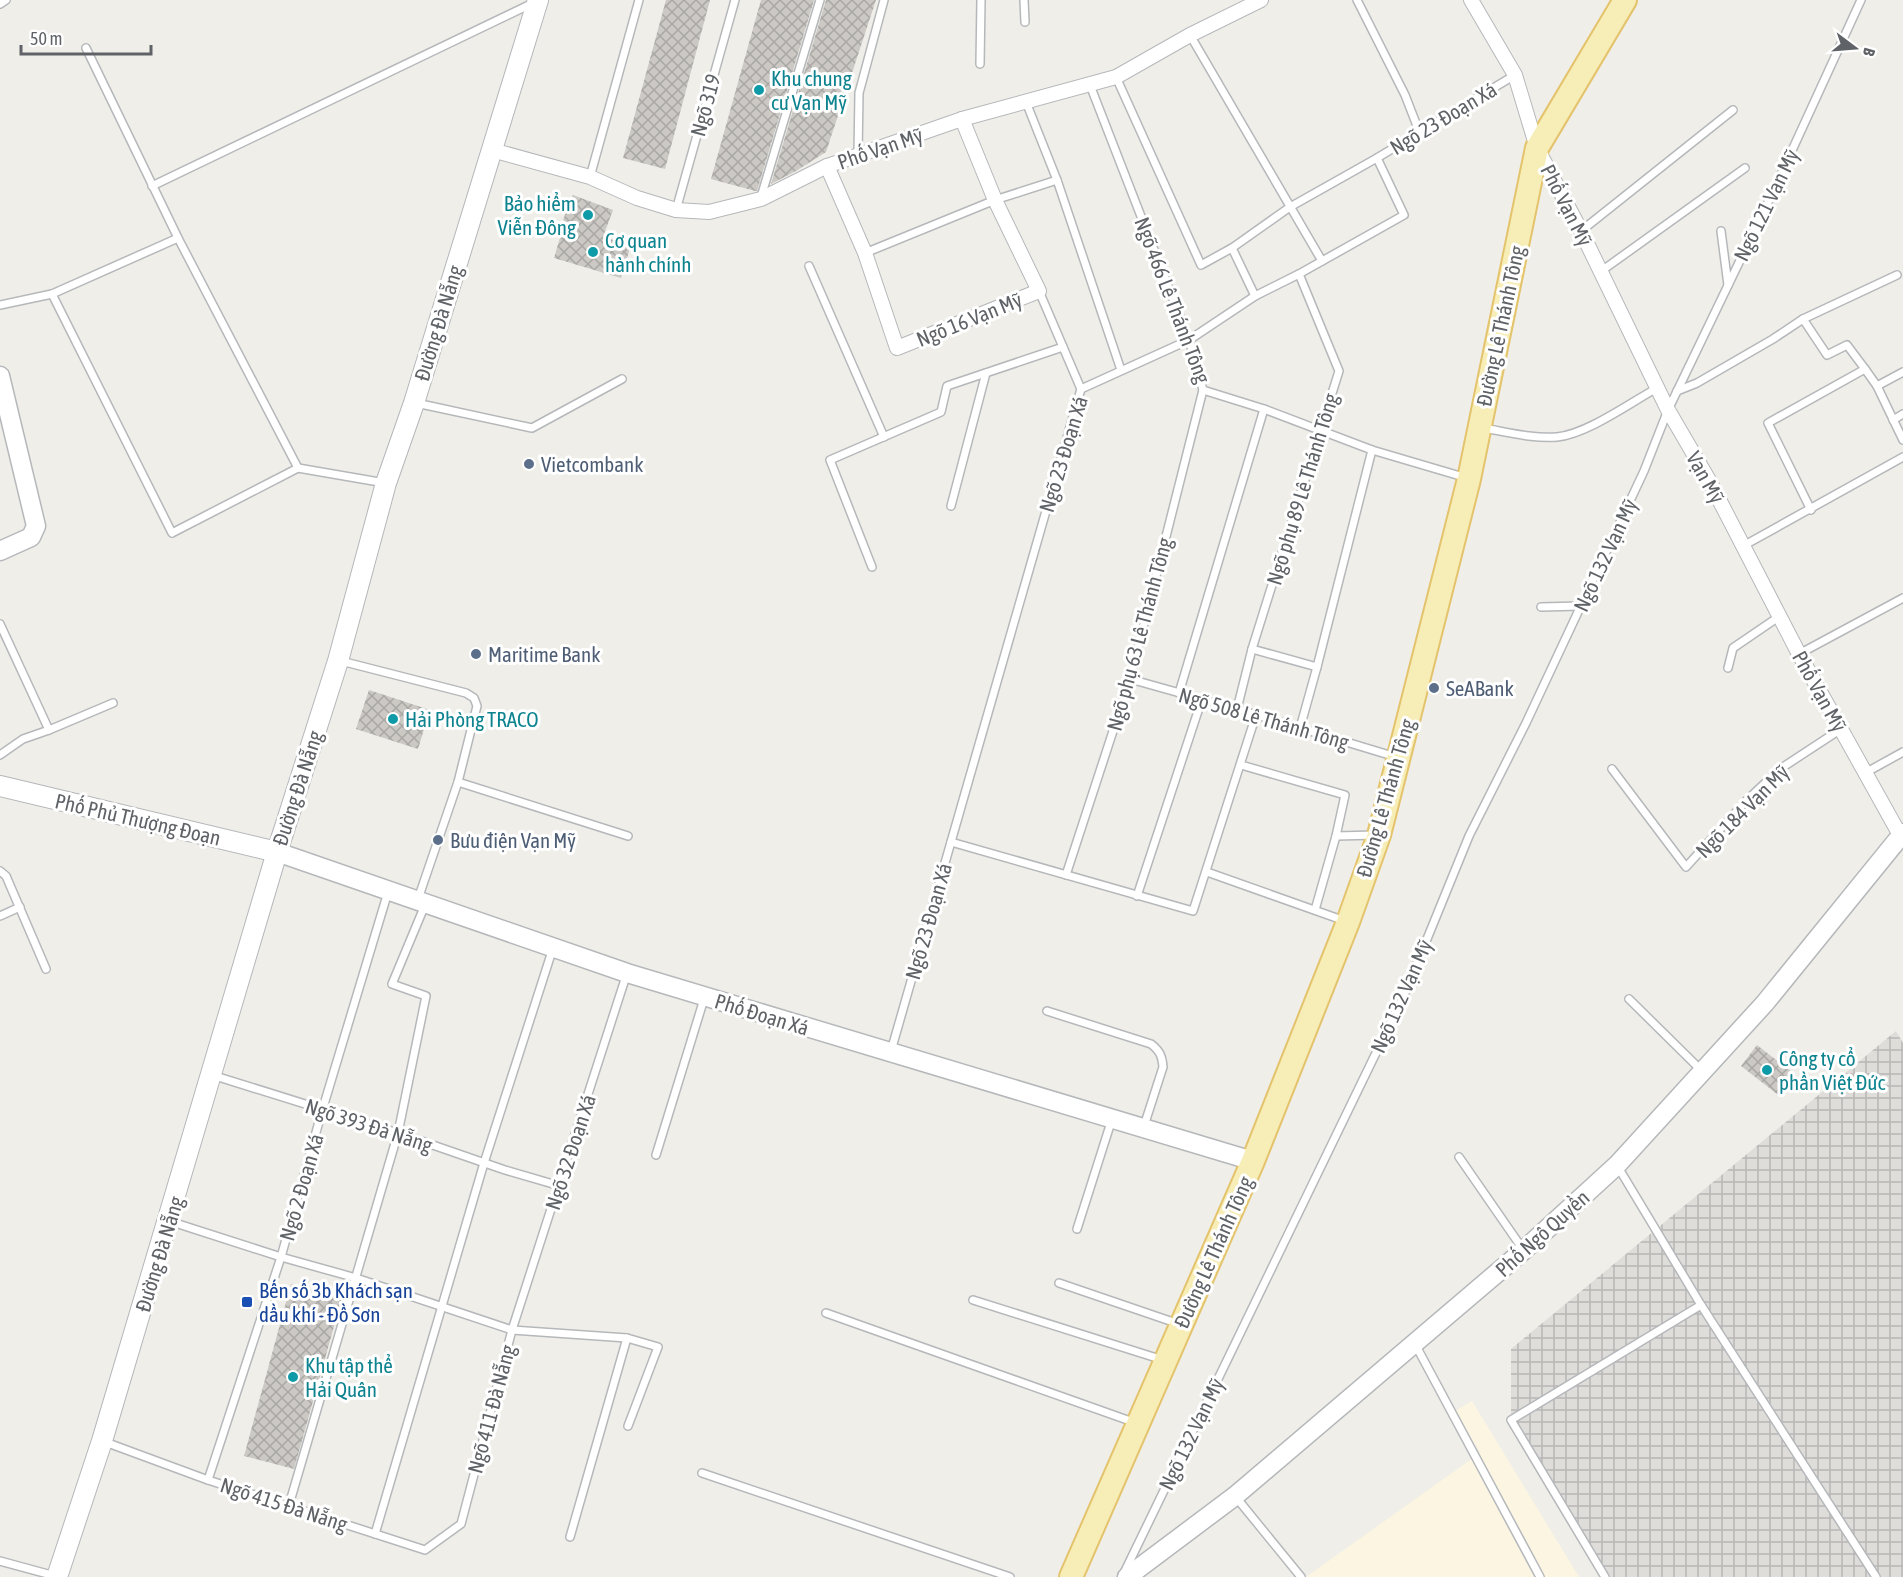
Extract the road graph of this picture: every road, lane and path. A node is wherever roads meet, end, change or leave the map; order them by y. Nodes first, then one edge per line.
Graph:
1 (6, 0) edge
2 (538, 0) edge
3 (639, 0) edge
4 (735, 0) edge
5 (820, 0) edge
6 (884, 0) edge
7 (981, 0) edge
8 (1024, 0) edge
9 (1261, 0) edge
10 (1357, 0) edge
11 (1470, 0) edge
12 (1625, 0) edge
13 (1861, 0) edge
14 (0, 4) edge
15 (1025, 21) dead end
16 (1190, 35) junction
17 (86, 48) dead end
18 (980, 64) dead end
19 (1515, 75) junction
20 (1116, 77) junction
21 (1090, 86) junction
22 (1026, 102) junction
23 (1733, 110) dead end
24 (962, 119) junction
25 (1419, 131) junction
26 (1537, 148) junction
27 (492, 150) junction
28 (858, 154) junction
29 (1377, 158) junction
30 (827, 166) junction
31 (1745, 168) dead end
32 (590, 177) junction
33 (1058, 180) junction
34 (152, 186) junction
35 (761, 199) junction
36 (995, 200) junction
37 (1290, 207) junction
38 (676, 210) junction
39 (1581, 231) junction
40 (1721, 231) dead end
41 (178, 238) junction
42 (1232, 248) junction
43 (865, 253) junction
44 (1322, 261) junction
45 (809, 266) dead end
46 (1600, 272) junction
47 (1299, 274) junction
48 (1897, 275) dead end
49 (1728, 285) junction
50 (1039, 291) junction
51 (52, 294) junction
52 (1255, 296) junction
53 (0, 305) edge
54 (1803, 319) junction
55 (1189, 340) junction
56 (1063, 347) junction
57 (1865, 369) junction
58 (1121, 370) junction
59 (1903, 372) edge
60 (986, 373) junction
61 (0, 376) edge
62 (622, 379) dead end
63 (1877, 386) junction
64 (1657, 388) junction
65 (1081, 389) junction
66 (1203, 390) junction
67 (1677, 392) junction
68 (414, 402) junction
69 (1264, 409) junction
70 (1668, 410) junction
71 (1903, 414) edge
72 (1893, 420) junction
73 (1480, 427) junction
74 (1319, 429) junction
75 (884, 437) junction
76 (1903, 440) edge
77 (1372, 450) junction
78 (1903, 457) edge
79 (298, 468) junction
80 (1469, 479) junction
81 (386, 483) junction
82 (951, 506) dead end
83 (1811, 510) junction
84 (1742, 546) junction
85 (0, 551) edge
86 (872, 567) dead end
87 (1903, 598) edge
88 (1581, 606) junction
89 (1541, 607) dead end
90 (1780, 616) junction
91 (0, 624) edge
92 (1252, 649) junction
93 (1799, 654) junction
94 (338, 661) junction
95 (1317, 667) junction
96 (1728, 668) dead end
97 (1130, 679) junction
98 (1179, 693) junction
99 (1202, 699) junction
100 (113, 703) dead end
101 (1237, 709) junction
102 (1256, 714) junction
103 (1300, 728) junction
104 (1841, 729) junction
105 (49, 730) junction
106 (1903, 752) edge
107 (0, 755) edge
108 (1398, 758) junction
109 (1240, 765) junction
110 (1612, 769) dead end
111 (1865, 773) junction
112 (458, 782) junction
113 (0, 786) edge
114 (1901, 834) edge
115 (1379, 835) junction
116 (628, 836) dead end
117 (1336, 836) junction
118 (951, 842) junction
119 (277, 852) junction
120 (0, 871) edge
121 (1207, 872) junction
122 (1066, 875) junction
123 (388, 891) junction
124 (1137, 896) junction
125 (421, 903) junction
126 (20, 907) junction
127 (1315, 910) junction
128 (0, 916) edge
129 (1348, 922) junction
130 (553, 948) junction
131 (46, 969) dead end
132 (627, 974) junction
133 (705, 996) junction
134 (1629, 999) dead end
135 (1047, 1011) dead end
136 (890, 1053) junction
137 (1703, 1072) junction
138 (212, 1075) junction
139 (322, 1111) junction
140 (1112, 1119) junction
141 (1143, 1129) junction
142 (398, 1133) junction
143 (656, 1155) dead end
144 (1459, 1157) dead end
145 (1253, 1161) junction
146 (484, 1163) junction
147 (1617, 1165) junction
148 (560, 1186) junction
149 (169, 1221) junction
150 (1077, 1229) dead end
151 (1524, 1250) junction
152 (281, 1257) junction
153 (356, 1278) junction
154 (1059, 1283) dead end
155 (973, 1300) dead end
156 (1701, 1305) junction
157 (442, 1308) junction
158 (826, 1313) dead end
159 (1181, 1324) junction
160 (512, 1330) junction
161 (627, 1338) junction
162 (1415, 1344) junction
163 (1166, 1361) junction
164 (1138, 1424) junction
165 (628, 1426) dead end
166 (102, 1441) junction
167 (702, 1473) dead end
168 (208, 1480) junction
169 (1235, 1496) junction
170 (289, 1505) junction
171 (461, 1524) joint
172 (375, 1534) junction
173 (570, 1537) dead end
174 (0, 1561) edge
175 (57, 1577) edge
176 (1010, 1577) edge
177 (1071, 1577) edge
178 (1124, 1577) edge
179 (1301, 1577) edge
180 (1540, 1577) edge
181 (1605, 1577) edge
182 (1876, 1577) edge

1 - 14 lane
2 - 27 main road, Đường Đà Nẵng
2 - 34 lane
3 - 32 lane
4 - 38 lane, Ngõ 319
5 - 35 lane
6 - 28 lane
7 - 18 lane
8 - 15 lane
9 - 16 street, Phố Vạn Mỹ
10 - 25 lane
11 - 19 street, Phố Vạn Mỹ
12 - 26 main road, Đường Lê Thánh Tông
13 - 49 lane, Ngõ 121 Vạn Mỹ
16 - 20 street, Phố Vạn Mỹ
16 - 37 lane
17 - 34 lane
19 - 25 lane, Ngõ 23 Đoạn Xá
19 - 26 street, Phố Vạn Mỹ
20 - 21 street, Phố Vạn Mỹ
20 - 42 lane
21 - 22 street, Phố Vạn Mỹ
21 - 55 lane, Ngõ 466 Lê Thánh Tông
22 - 24 street, Phố Vạn Mỹ
22 - 33 lane
23 - 39 lane
24 - 28 street, Phố Vạn Mỹ
24 - 36 street, Ngõ 16 Vạn Mỹ
25 - 29 lane, Ngõ 23 Đoạn Xá
26 - 39 street, Phố Vạn Mỹ
26 - 73 main road, Đường Lê Thánh Tông
27 - 32 street, Phố Vạn Mỹ
27 - 68 main road, Đường Đà Nẵng
28 - 30 street, Phố Vạn Mỹ
29 - 37 lane
29 - 44 lane, Ngõ 23 Đoạn Xá
30 - 35 street, Phố Vạn Mỹ
30 - 43 street, Ngõ 16 Vạn Mỹ
31 - 46 lane
32 - 38 street, Phố Vạn Mỹ
33 - 36 lane
33 - 58 lane
34 - 41 lane
35 - 38 street, Phố Vạn Mỹ
36 - 43 lane
36 - 50 street, Ngõ 16 Vạn Mỹ
37 - 42 lane
37 - 44 lane
39 - 46 street, Phố Vạn Mỹ
40 - 49 lane
41 - 51 lane
41 - 79 lane
42 - 52 lane
43 - 50 street, Ngõ 16 Vạn Mỹ
44 - 47 lane, Ngõ 23 Đoạn Xá
45 - 75 lane
46 - 64 street, Phố Vạn Mỹ
47 - 52 lane, Ngõ 23 Đoạn Xá
47 - 74 lane, Ngõ phụ 89 Lê Thánh Tông
48 - 54 lane
49 - 67 lane, Ngõ 121 Vạn Mỹ
50 - 56 lane
51 - 53 lane
51 - 79 lane
52 - 55 lane, Ngõ 23 Đoạn Xá
54 - 57 lane
54 - 67 lane
55 - 58 lane, Ngõ 23 Đoạn Xá
55 - 66 lane, Ngõ 466 Lê Thánh Tông
56 - 60 lane
56 - 65 lane
57 - 63 lane
57 - 83 lane
58 - 65 lane, Ngõ 23 Đoạn Xá
59 - 63 lane
60 - 75 lane
60 - 82 lane
61 - 85 street
62 - 68 lane
63 - 72 lane
64 - 70 street, Phố Vạn Mỹ
64 - 73 lane
65 - 118 lane, Ngõ 23 Đoạn Xá
66 - 69 lane, Ngõ 466 Lê Thánh Tông
66 - 97 lane, Ngõ phụ 63 Lê Thánh Tông
67 - 70 lane, Ngõ 121 Vạn Mỹ
68 - 81 main road, Đường Đà Nẵng
69 - 74 lane, Ngõ 466 Lê Thánh Tông
69 - 98 lane
70 - 84 street, Vạn Mỹ
70 - 88 lane, Ngõ 132 Vạn Mỹ
71 - 72 lane
72 - 76 lane
73 - 80 main road, Đường Lê Thánh Tông
74 - 77 lane, Ngõ 466 Lê Thánh Tông
74 - 92 lane, Ngõ phụ 89 Lê Thánh Tông
75 - 86 lane
77 - 80 lane, Ngõ 466 Lê Thánh Tông
77 - 95 lane
78 - 83 lane
79 - 81 lane
80 - 108 main road, Đường Lê Thánh Tông
81 - 94 main road, Đường Đà Nẵng
83 - 84 lane
84 - 90 street, Phố Vạn Mỹ
87 - 93 lane
88 - 89 lane
88 - 178 lane, Ngõ 132 Vạn Mỹ
90 - 93 street, Phố Vạn Mỹ
90 - 96 lane
91 - 105 lane
92 - 95 lane
92 - 101 lane, Ngõ phụ 89 Lê Thánh Tông
93 - 104 street, Phố Vạn Mỹ
94 - 112 lane
94 - 119 main road, Đường Đà Nẵng
95 - 103 lane
97 - 98 lane, Ngõ 508 Lê Thánh Tông
97 - 122 lane, Ngõ phụ 63 Lê Thánh Tông
98 - 99 lane, Ngõ 508 Lê Thánh Tông
99 - 101 lane, Ngõ 508 Lê Thánh Tông
99 - 124 lane
100 - 105 lane
101 - 102 lane, Ngõ 508 Lê Thánh Tông
102 - 103 lane, Ngõ 508 Lê Thánh Tông
102 - 109 lane
103 - 108 lane, Ngõ 508 Lê Thánh Tông
104 - 110 lane, Ngõ 184 Vạn Mỹ
104 - 111 street, Phố Vạn Mỹ
105 - 107 lane
106 - 111 lane
108 - 115 main road, Đường Lê Thánh Tông
109 - 117 lane
109 - 121 lane
111 - 114 street, Phố Vạn Mỹ
112 - 116 lane
112 - 125 lane
113 - 119 main road, Phố Phủ Thượng Đoạn
114 - 137 street, Phố Ngô Quyền
115 - 117 lane
115 - 129 main road, Đường Lê Thánh Tông
117 - 127 lane
118 - 122 lane
118 - 136 lane, Ngõ 23 Đoạn Xá
119 - 123 street, Phố Đoạn Xá
119 - 138 main road, Đường Đà Nẵng
120 - 126 lane
121 - 124 lane
121 - 127 lane
122 - 124 lane
123 - 125 street, Phố Đoạn Xá
123 - 139 lane, Ngõ 2 Đoạn Xá
125 - 130 street, Phố Đoạn Xá
125 - 142 lane
126 - 128 lane
126 - 131 lane
127 - 129 lane
129 - 145 main road, Đường Lê Thánh Tông
130 - 132 street, Phố Đoạn Xá
130 - 146 lane
132 - 133 street, Phố Đoạn Xá
132 - 148 lane, Ngõ 32 Đoạn Xá
133 - 136 street, Phố Đoạn Xá
133 - 143 lane
134 - 137 lane
135 - 141 lane
136 - 140 street, Phố Đoạn Xá
137 - 147 street, Phố Ngô Quyền
138 - 139 lane, Ngõ 393 Đà Nẵng
138 - 149 main road, Đường Đà Nẵng
139 - 142 lane, Ngõ 393 Đà Nẵng
139 - 152 lane, Ngõ 2 Đoạn Xá
140 - 141 street, Phố Đoạn Xá
140 - 150 lane
141 - 145 street, Phố Đoạn Xá
142 - 146 lane, Ngõ 393 Đà Nẵng
142 - 153 lane
144 - 151 lane
145 - 159 main road, Đường Lê Thánh Tông
146 - 148 lane, Ngõ 393 Đà Nẵng
146 - 157 lane
147 - 151 street, Phố Ngô Quyền
147 - 156 lane
148 - 160 lane, Ngõ 32 Đoạn Xá
149 - 152 lane, Ngõ 411 Đà Nẵng
149 - 166 main road, Đường Đà Nẵng
151 - 162 street, Phố Ngô Quyền
152 - 153 lane, Ngõ 411 Đà Nẵng
152 - 168 lane, Ngõ 2 Đoạn Xá
153 - 157 lane, Ngõ 411 Đà Nẵng
153 - 170 lane
154 - 159 lane
155 - 163 lane
156 - 181 lane
156 - 182 lane
157 - 160 lane, Ngõ 411 Đà Nẵng
157 - 172 lane
158 - 164 lane
159 - 163 main road, Đường Lê Thánh Tông
160 - 161 lane
160 - 171 lane, Ngõ 411 Đà Nẵng
161 - 165 lane
161 - 173 lane
162 - 169 street, Phố Ngô Quyền
162 - 180 lane
163 - 164 main road, Đường Lê Thánh Tông
164 - 177 main road, Đường Lê Thánh Tông
166 - 168 lane, Ngõ 415 Đà Nẵng
166 - 175 main road, Đường Đà Nẵng
167 - 176 lane
168 - 170 lane, Ngõ 415 Đà Nẵng
169 - 178 street, Phố Ngô Quyền
169 - 179 lane
170 - 172 lane, Ngõ 415 Đà Nẵng
171 - 172 lane, Ngõ 415 Đà Nẵng
174 - 175 lane

